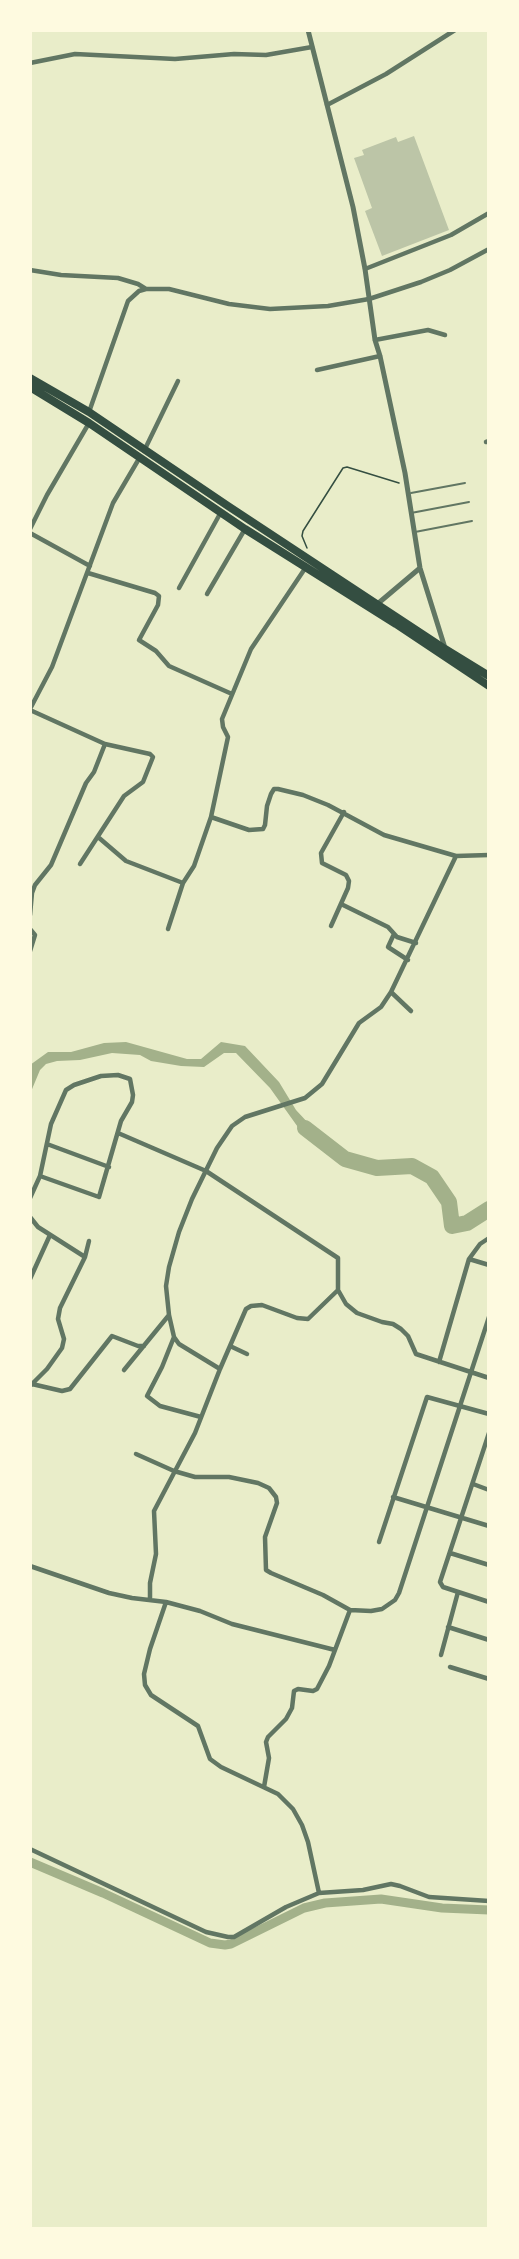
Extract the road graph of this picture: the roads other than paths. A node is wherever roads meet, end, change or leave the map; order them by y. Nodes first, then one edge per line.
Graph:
1 (308, 30) edge
2 (454, 30) edge
3 (312, 47) junction
4 (30, 63) edge
5 (327, 105) junction
6 (489, 213) edge
7 (489, 249) edge
8 (30, 270) edge
9 (365, 270) junction
10 (146, 289) junction
11 (369, 299) junction
12 (446, 335) dead end
13 (375, 340) junction
14 (380, 356) junction
15 (317, 370) dead end
16 (30, 378) edge
17 (178, 381) dead end
18 (30, 387) edge
19 (89, 412) junction
20 (89, 423) junction
21 (116, 436) junction
22 (142, 454) junction
23 (465, 483) dead end
24 (408, 494) junction
25 (469, 502) dead end
26 (221, 512) junction
27 (411, 513) junction
28 (472, 521) dead end
29 (245, 529) junction
30 (30, 532) edge
31 (415, 532) junction
32 (90, 566) junction
33 (306, 567) junction
34 (420, 568) junction
35 (88, 573) junction
36 (179, 588) dead end
37 (207, 594) dead end
38 (374, 607) junction
39 (445, 649) junction
40 (489, 676) edge
41 (489, 686) edge
42 (232, 694) junction
43 (30, 709) edge
44 (105, 744) junction
45 (344, 812) junction
46 (211, 817) junction
47 (98, 837) junction
48 (489, 855) edge
49 (456, 856) junction
50 (80, 864) dead end
51 (183, 883) junction
52 (341, 904) junction
53 (30, 915) edge
54 (331, 926) dead end
55 (30, 929) edge
56 (168, 929) dead end
57 (393, 934) junction
58 (416, 943) junction
59 (30, 951) edge
60 (408, 960) junction
61 (391, 992) junction
62 (411, 1011) dead end
63 (118, 1132) junction
64 (47, 1144) junction
65 (109, 1167) junction
66 (206, 1171) junction
67 (40, 1176) junction
68 (30, 1198) edge
69 (30, 1217) edge
70 (50, 1235) junction
71 (489, 1238) edge
72 (89, 1241) dead end
73 (85, 1257) junction
74 (468, 1258) junction
75 (489, 1265) edge
76 (30, 1279) edge
77 (339, 1290) junction
78 (169, 1315) junction
79 (489, 1317) edge
80 (174, 1337) junction
81 (482, 1337) junction
82 (489, 1340) edge
83 (144, 1346) junction
84 (230, 1346) junction
85 (247, 1354) dead end
86 (439, 1362) junction
87 (220, 1369) junction
88 (124, 1370) dead end
89 (471, 1372) junction
90 (489, 1378) edge
91 (31, 1385) edge
92 (459, 1405) junction
93 (489, 1414) edge
94 (201, 1417) junction
95 (489, 1433) edge
96 (483, 1450) junction
97 (489, 1452) edge
98 (136, 1454) dead end
99 (174, 1471) junction
100 (473, 1484) junction
101 (489, 1490) edge
102 (393, 1497) junction
103 (428, 1507) junction
104 (463, 1517) junction
105 (489, 1526) edge
106 (379, 1542) dead end
107 (450, 1553) junction
108 (489, 1565) edge
109 (30, 1566) edge
110 (458, 1592) junction
111 (150, 1600) junction
112 (166, 1602) junction
113 (489, 1602) edge
114 (350, 1610) junction
115 (448, 1627) junction
116 (489, 1640) edge
117 (335, 1650) junction
118 (441, 1655) dead end
119 (450, 1667) dead end
120 (489, 1679) edge
121 (264, 1786) junction
122 (30, 1849) edge
123 (319, 1893) junction
124 (489, 1901) edge

1 - 3 street
2 - 5 street
3 - 4 street
3 - 5 street
5 - 9 street
6 - 9 street
7 - 11 street
8 - 10 street
9 - 11 street
10 - 11 street
10 - 19 street
11 - 13 street
12 - 13 street
13 - 14 street
14 - 15 street
14 - 24 street
16 - 19 highway
17 - 22 street
18 - 20 highway
19 - 21 highway
20 - 21 highway
20 - 30 street
21 - 22 highway
22 - 26 highway
22 - 32 street
22 - 38 highway
23 - 24 lane
24 - 27 street
25 - 27 lane
26 - 29 highway
26 - 36 street
27 - 31 street
28 - 31 lane
29 - 33 highway
29 - 37 street
30 - 32 street
31 - 34 street
32 - 35 street
33 - 38 highway
33 - 42 street
34 - 38 street
34 - 39 street
35 - 42 street
35 - 43 street
38 - 39 highway
38 - 41 highway
39 - 40 highway
42 - 46 street
43 - 44 street
44 - 47 street
44 - 53 street
45 - 46 street
45 - 49 street
45 - 52 street
46 - 51 street
47 - 50 street
47 - 51 street
48 - 49 street
49 - 58 street
51 - 56 street
52 - 54 street
52 - 57 street
55 - 59 street
57 - 58 street
57 - 60 street
58 - 60 street
60 - 61 street
61 - 62 street
61 - 66 street
63 - 64 street
63 - 65 street
63 - 66 street
64 - 65 street
64 - 67 street
65 - 67 street
66 - 77 street
66 - 78 street
67 - 68 street
69 - 70 street
70 - 73 street
70 - 76 street
71 - 74 street
72 - 73 street
73 - 91 street
74 - 75 street
74 - 86 street
77 - 84 street
77 - 86 street
78 - 80 street
78 - 83 street
79 - 81 street
80 - 87 street
80 - 94 street
81 - 82 street
81 - 89 street
83 - 88 street
83 - 91 street
84 - 85 street
84 - 87 street
86 - 89 street
87 - 94 street
89 - 90 street
89 - 92 street
92 - 93 street
92 - 102 street
92 - 103 street
94 - 99 street
95 - 96 street
96 - 97 street
96 - 100 street
98 - 99 street
99 - 111 street
99 - 114 street
100 - 101 street
100 - 104 street
102 - 103 street
102 - 106 street
103 - 104 street
103 - 114 street
104 - 105 street
104 - 107 street
107 - 108 street
107 - 110 street
109 - 111 street
110 - 113 street
110 - 115 street
111 - 112 street
112 - 117 street
112 - 121 street
114 - 117 street
115 - 116 street
115 - 118 street
117 - 121 street
119 - 120 street
121 - 123 street
122 - 123 street
123 - 124 street

